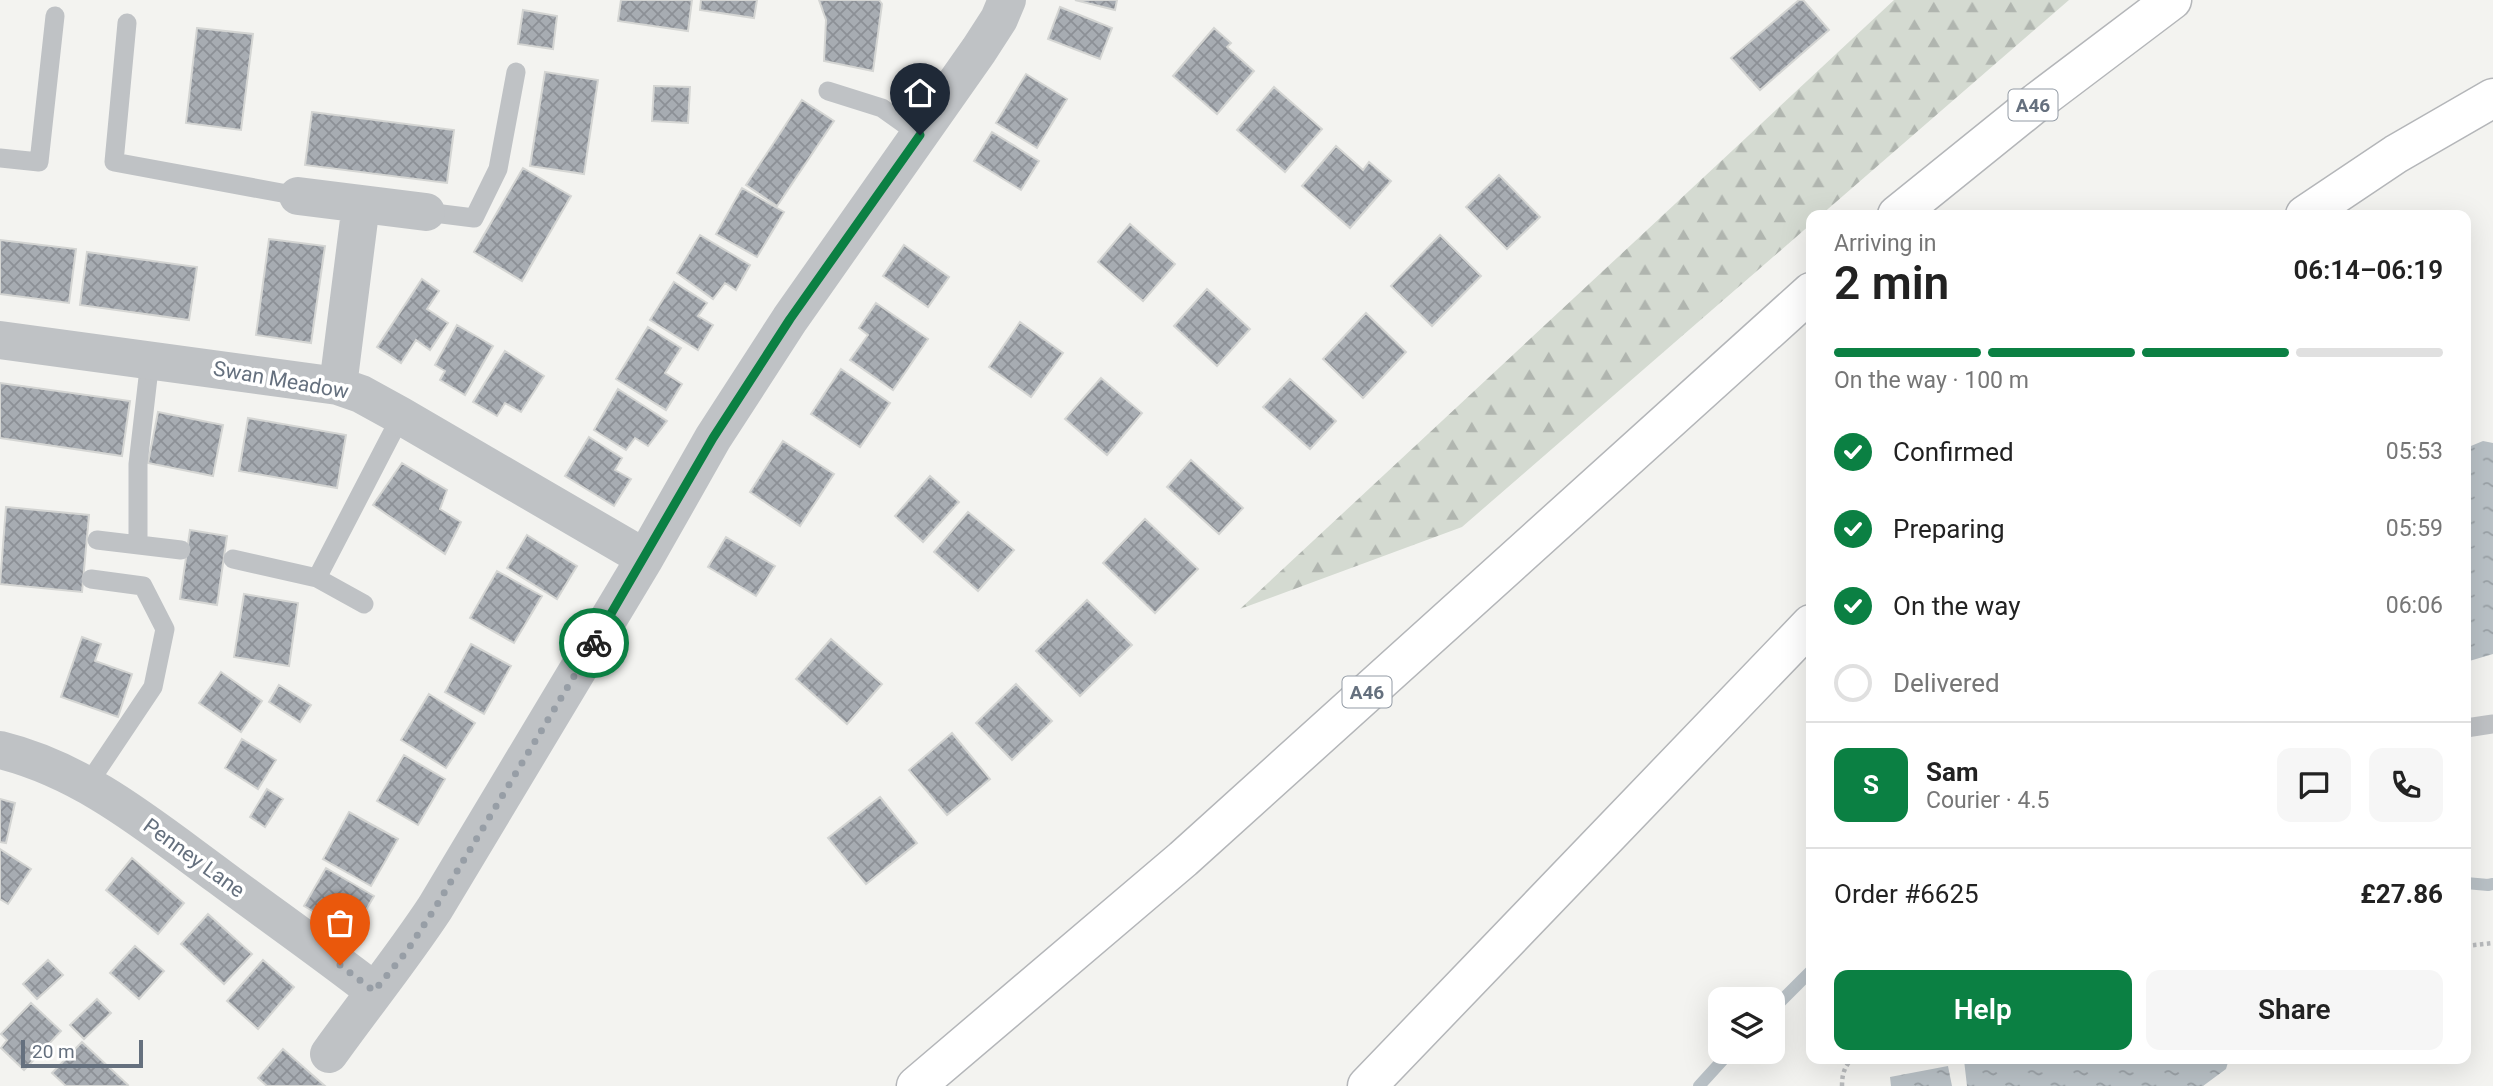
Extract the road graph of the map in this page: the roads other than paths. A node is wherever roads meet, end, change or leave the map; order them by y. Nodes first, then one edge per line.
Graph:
1 (1007, 0) edge
2 (2172, 0) edge
3 (55, 16) dead end
4 (127, 23) dead end
5 (516, 72) dead end
6 (828, 91) dead end
7 (2493, 98) edge
8 (920, 135) junction
9 (0, 158) edge
10 (298, 197) joint
11 (361, 204) junction
12 (1903, 210) edge
13 (2312, 210) edge
14 (426, 212) joint
15 (1806, 297) edge
16 (0, 340) edge
17 (149, 359) junction
18 (338, 386) junction
19 (401, 416) junction
20 (97, 540) dead end
21 (138, 543) junction
22 (181, 550) dead end
23 (645, 558) junction
24 (233, 559) dead end
25 (317, 578) junction
26 (91, 579) dead end
27 (364, 604) dead end
28 (1806, 629) edge
29 (2493, 724) edge
30 (2471, 727) edge
31 (0, 750) edge
32 (88, 784) junction
33 (374, 991) junction
34 (329, 1054) dead end
35 (916, 1086) edge
36 (1367, 1086) edge

1 - 8 street
2 - 12 highway, A46
3 - 9 lane
4 - 10 lane
5 - 14 lane
6 - 8 lane
7 - 13 highway
8 - 23 street
10 - 11 street
11 - 14 street
11 - 18 street
15 - 35 highway, A46
16 - 17 street, Swan Meadow
17 - 18 street, Swan Meadow
17 - 21 lane
18 - 19 street, Swan Meadow
19 - 23 street, Swan Meadow
19 - 25 lane
20 - 21 lane
21 - 22 lane
23 - 33 street
24 - 25 lane
25 - 27 lane
26 - 32 lane
28 - 36 highway
29 - 30 lane
31 - 32 street, Penney Lane
32 - 33 street, Penney Lane
33 - 34 street

